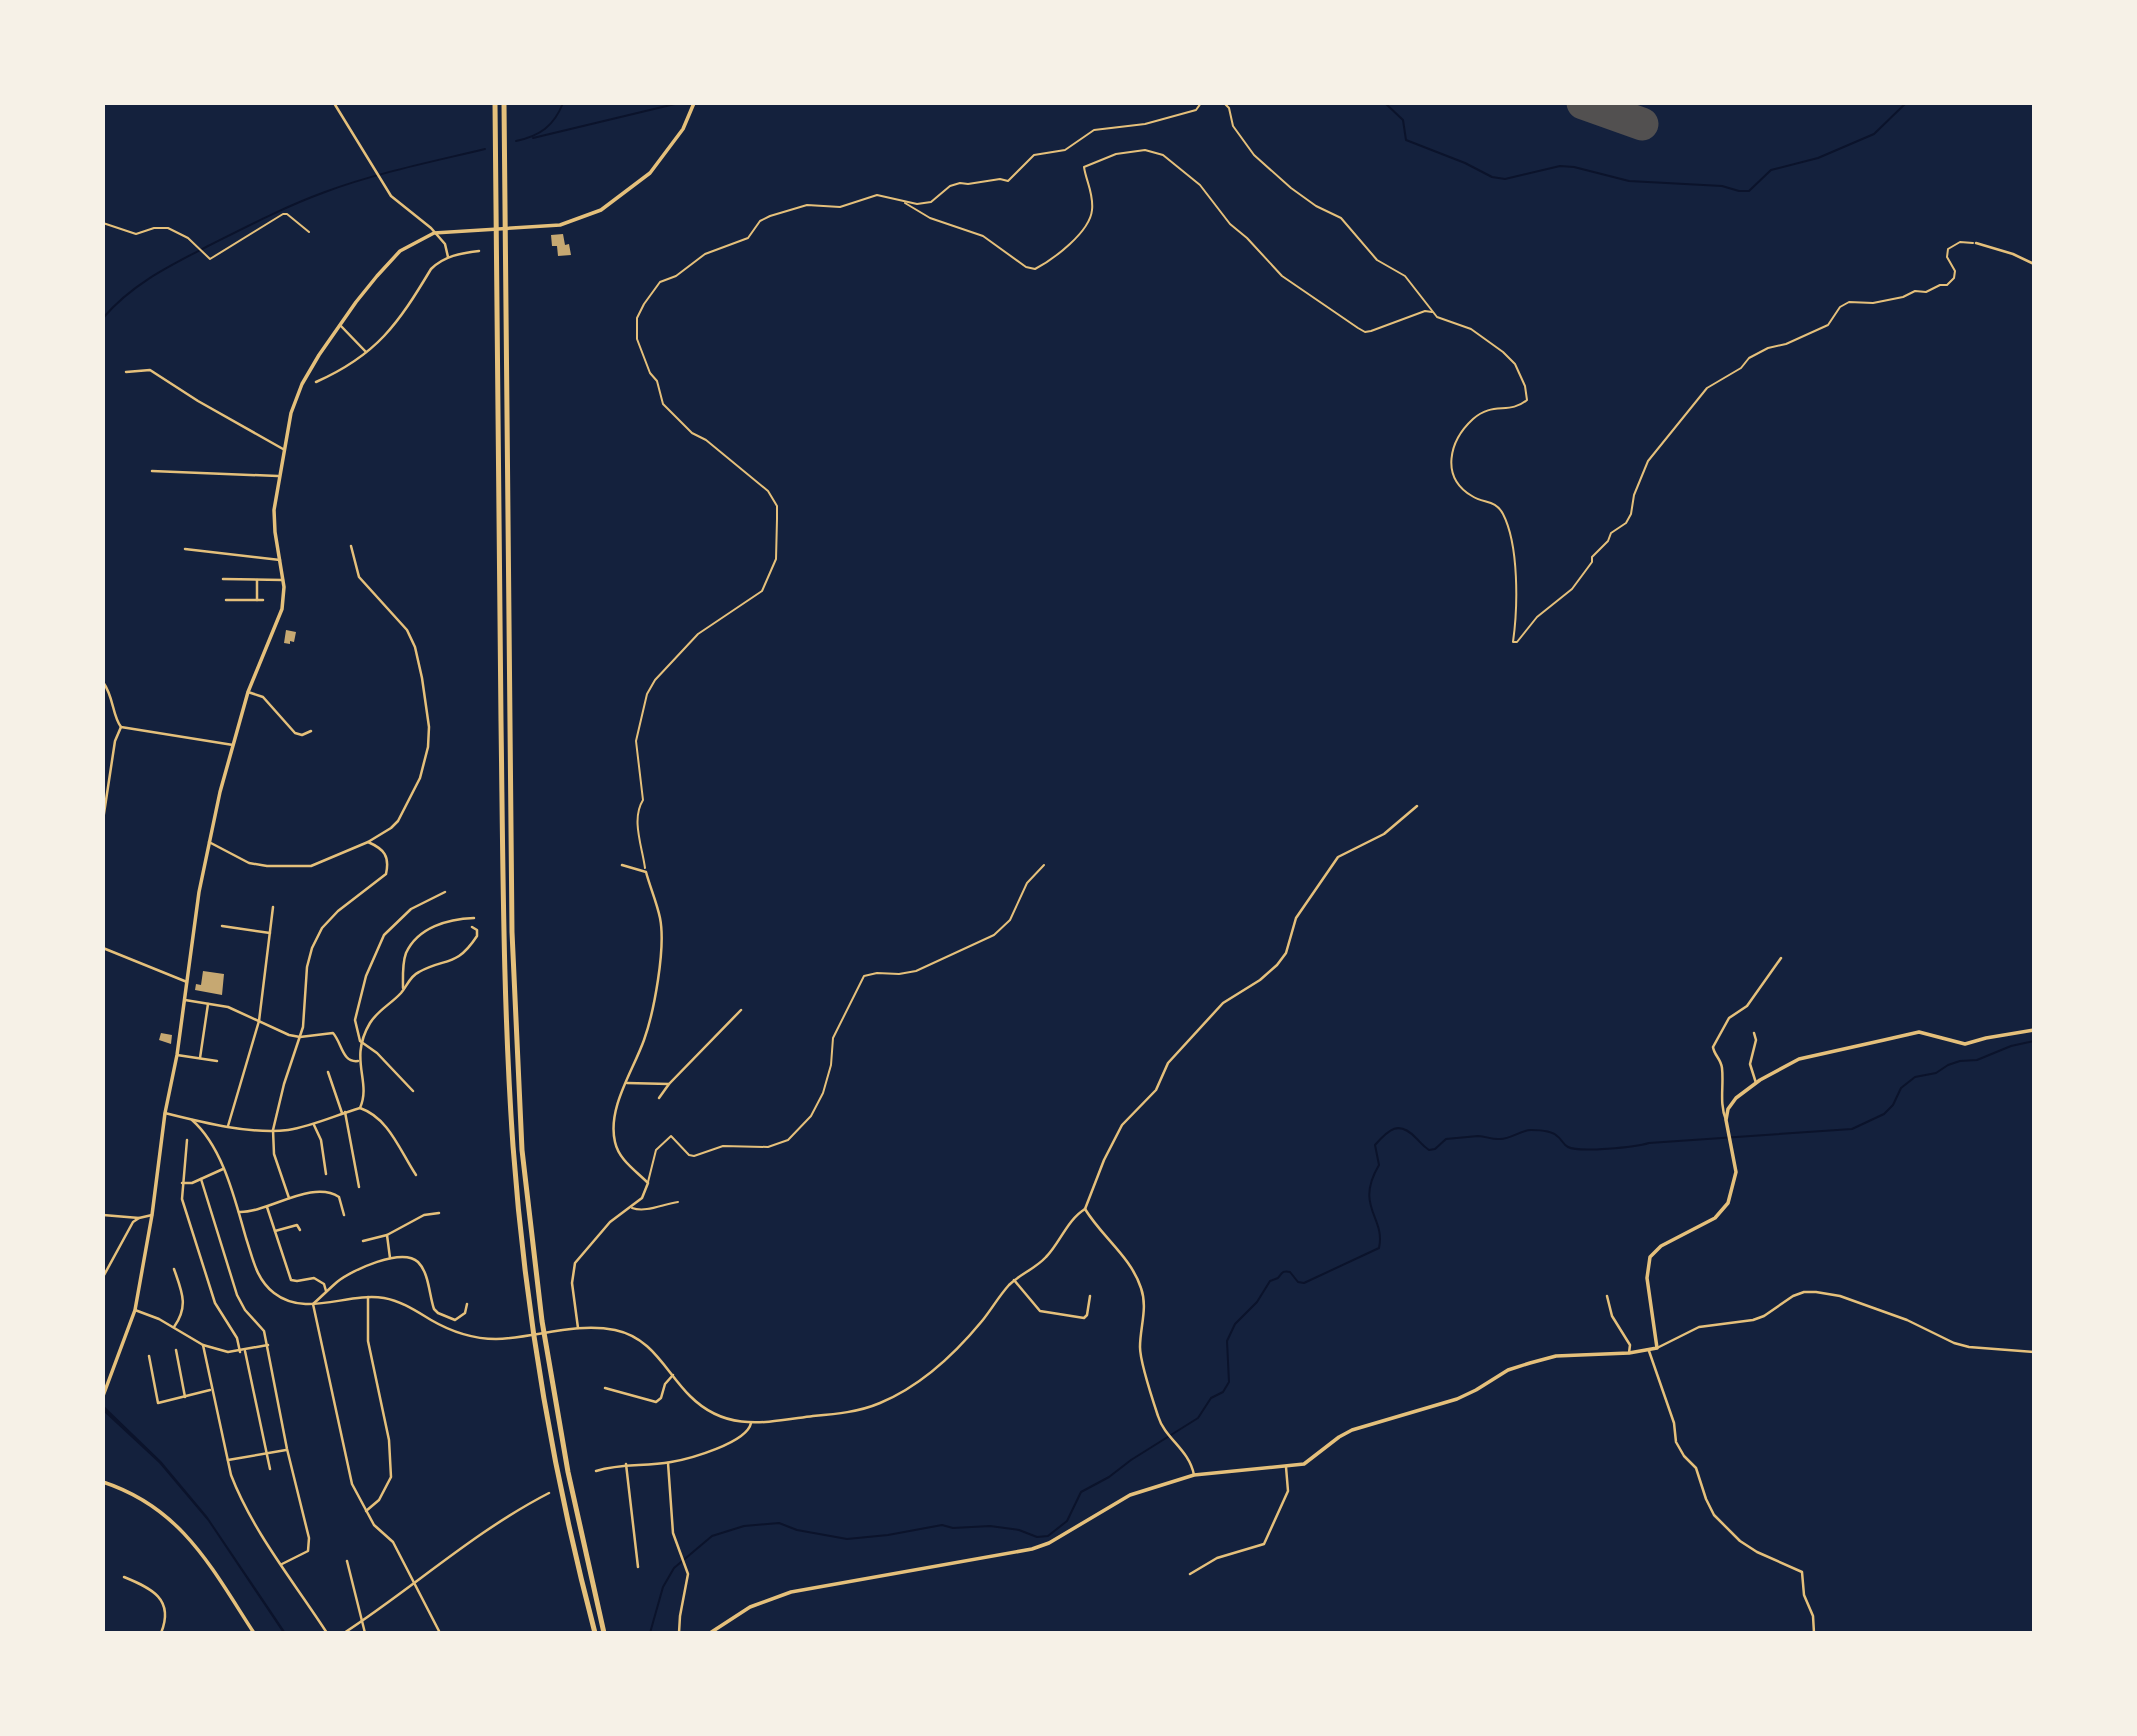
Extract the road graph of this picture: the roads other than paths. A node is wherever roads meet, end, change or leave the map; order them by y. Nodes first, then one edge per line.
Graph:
1 (334, 103) edge
2 (495, 103) edge
3 (504, 103) edge
4 (694, 103) edge
5 (103, 223) edge
6 (309, 232) dead end
7 (434, 233) junction
8 (1976, 243) road end
9 (479, 251) dead end
10 (448, 257) junction
11 (2034, 264) edge
12 (340, 325) junction
13 (366, 352) junction
14 (126, 372) dead end
15 (316, 382) dead end
16 (283, 449) junction
17 (152, 471) dead end
18 (278, 476) junction
19 (351, 546) dead end
20 (186, 549) dead end
21 (280, 561) junction
22 (223, 579) dead end
23 (257, 580) junction
24 (283, 580) junction
25 (226, 600) dead end
26 (257, 600) junction
27 (263, 600) dead end
28 (103, 682) edge
29 (248, 692) junction
30 (121, 727) junction
31 (311, 731) dead end
32 (233, 745) junction
33 (1417, 806) dead end
34 (103, 820) edge
35 (209, 842) junction
36 (368, 842) junction
37 (622, 865) dead end
38 (1044, 865) dead end
39 (445, 892) dead end
40 (273, 907) dead end
41 (474, 918) dead end
42 (222, 926) dead end
43 (472, 927) dead end
44 (270, 933) junction
45 (103, 948) edge
46 (1781, 958) dead end
47 (187, 982) junction
48 (403, 991) junction
49 (185, 1000) junction
50 (208, 1004) junction
51 (741, 1010) dead end
52 (259, 1021) junction
53 (2034, 1030) edge
54 (1755, 1033) dead end
55 (300, 1037) junction
56 (360, 1041) junction
57 (177, 1055) junction
58 (200, 1058) junction
59 (217, 1061) dead end
60 (359, 1061) junction
61 (328, 1072) dead end
62 (626, 1083) junction
63 (1756, 1083) junction
64 (669, 1084) junction
65 (413, 1091) dead end
66 (659, 1098) dead end
67 (360, 1108) junction
68 (165, 1113) junction
69 (344, 1113) junction
70 (192, 1120) junction
71 (1726, 1120) junction
72 (314, 1125) junction
73 (229, 1126) junction
74 (273, 1130) junction
75 (187, 1140) dead end
76 (223, 1169) junction
77 (326, 1174) dead end
78 (416, 1175) dead end
79 (201, 1179) junction
80 (182, 1183) junction
81 (648, 1183) junction
82 (359, 1187) dead end
83 (289, 1198) junction
84 (678, 1202) dead end
85 (267, 1207) junction
86 (631, 1207) junction
87 (1085, 1209) junction
88 (239, 1213) junction
89 (439, 1213) dead end
90 (103, 1215) edge
91 (152, 1215) junction
92 (344, 1215) dead end
93 (139, 1218) junction
94 (275, 1230) junction
95 (300, 1230) dead end
96 (387, 1235) junction
97 (363, 1241) dead end
98 (390, 1258) junction
99 (103, 1266) edge
100 (109, 1266) junction
101 (174, 1269) dead end
102 (103, 1277) edge
103 (1014, 1280) junction
104 (326, 1292) junction
105 (1090, 1296) dead end
106 (1606, 1296) dead end
107 (368, 1297) junction
108 (313, 1304) junction
109 (467, 1304) dead end
110 (135, 1310) junction
111 (174, 1327) junction
112 (578, 1328) junction
113 (203, 1345) junction
114 (268, 1345) junction
115 (1657, 1348) junction
116 (176, 1350) dead end
117 (1649, 1350) junction
118 (245, 1351) junction
119 (240, 1352) junction
120 (2034, 1352) edge
121 (1629, 1353) junction
122 (149, 1356) dead end
123 (673, 1375) junction
124 (605, 1388) dead end
125 (212, 1390) junction
126 (103, 1396) edge
127 (184, 1397) junction
128 (751, 1423) junction
129 (287, 1450) junction
130 (267, 1453) junction
131 (228, 1460) junction
132 (668, 1462) junction
133 (625, 1464) junction
134 (1286, 1467) junction
135 (270, 1469) dead end
136 (596, 1471) dead end
137 (1194, 1475) junction
138 (103, 1482) edge
139 (549, 1493) dead end
140 (366, 1511) junction
141 (347, 1561) dead end
142 (282, 1564) junction
143 (638, 1567) dead end
144 (1190, 1574) dead end
145 (124, 1577) dead end
146 (413, 1585) junction
147 (363, 1621) junction
148 (161, 1633) edge
149 (254, 1633) edge
150 (327, 1633) edge
151 (344, 1633) edge
152 (365, 1633) edge
153 (439, 1633) edge
154 (595, 1633) edge
155 (604, 1633) edge
156 (679, 1633) edge
157 (710, 1633) edge
158 (1814, 1633) edge

1 - 7 street
2 - 154 highway
3 - 155 highway
4 - 7 street
5 - 6 lane
7 - 10 street
7 - 12 street
8 - 11 street
9 - 10 street
10 - 13 street
12 - 13 street
12 - 16 street
13 - 15 street
14 - 16 street
16 - 18 street
17 - 18 street
18 - 21 street
19 - 36 street
20 - 21 street
21 - 24 street
22 - 23 street
23 - 24 street
23 - 26 street
24 - 29 street
25 - 26 street
26 - 27 street
28 - 30 street
29 - 31 street
29 - 32 street
30 - 32 street
30 - 34 street
32 - 35 street
33 - 87 street
35 - 36 street
35 - 47 street
36 - 55 street
37 - 62 street
38 - 81 lane
39 - 56 street
40 - 44 street
41 - 48 street
42 - 44 street
43 - 48 street
44 - 52 street
45 - 47 street
46 - 71 street
47 - 49 street
48 - 56 street
49 - 50 street
49 - 57 street
50 - 52 street
50 - 58 street
51 - 64 street
52 - 55 street
52 - 73 street
53 - 63 street
54 - 63 street
55 - 60 street
55 - 74 street
56 - 60 street
56 - 65 street
57 - 58 street
57 - 68 street
58 - 59 street
60 - 67 street
61 - 69 street
62 - 64 street
62 - 81 street
63 - 71 street
64 - 66 street
67 - 69 street
67 - 78 street
68 - 70 street
68 - 91 street
69 - 72 street
69 - 82 street
70 - 73 street
70 - 76 street
71 - 115 street
72 - 74 street
72 - 77 street
73 - 74 street
74 - 83 street
75 - 80 street
76 - 79 street
76 - 88 street
79 - 80 street
79 - 114 street
80 - 119 street
81 - 86 street
83 - 85 street
83 - 92 street
84 - 86 lane
85 - 88 street
85 - 94 street
86 - 112 street
87 - 103 street
87 - 137 street
88 - 108 street
89 - 96 street
90 - 93 street
91 - 93 street
91 - 110 street
93 - 100 street
94 - 95 street
94 - 104 street
96 - 97 street
96 - 98 street
98 - 104 street
98 - 109 street
99 - 100 street
100 - 102 street
101 - 111 street
103 - 105 street
103 - 128 street
104 - 108 street
106 - 121 street
107 - 108 street
107 - 112 street
107 - 140 street
108 - 140 street
110 - 111 street
110 - 126 street
111 - 113 street
112 - 123 street
113 - 119 street
113 - 125 street
114 - 118 street
114 - 129 street
115 - 117 street
115 - 120 street
116 - 127 street
117 - 121 street
117 - 158 street
118 - 119 street
118 - 130 street
121 - 134 street
122 - 127 street
123 - 124 street
123 - 128 street
125 - 127 street
125 - 131 street
128 - 132 street
129 - 130 street
129 - 142 street
130 - 131 street
130 - 135 street
131 - 142 street
132 - 133 street
132 - 156 street
133 - 136 street
133 - 143 street
134 - 137 street
134 - 144 street
137 - 157 street
138 - 149 street
139 - 146 street
140 - 146 street
141 - 147 street
142 - 150 street
145 - 148 street
146 - 147 street
146 - 153 street
147 - 151 street
147 - 152 street

